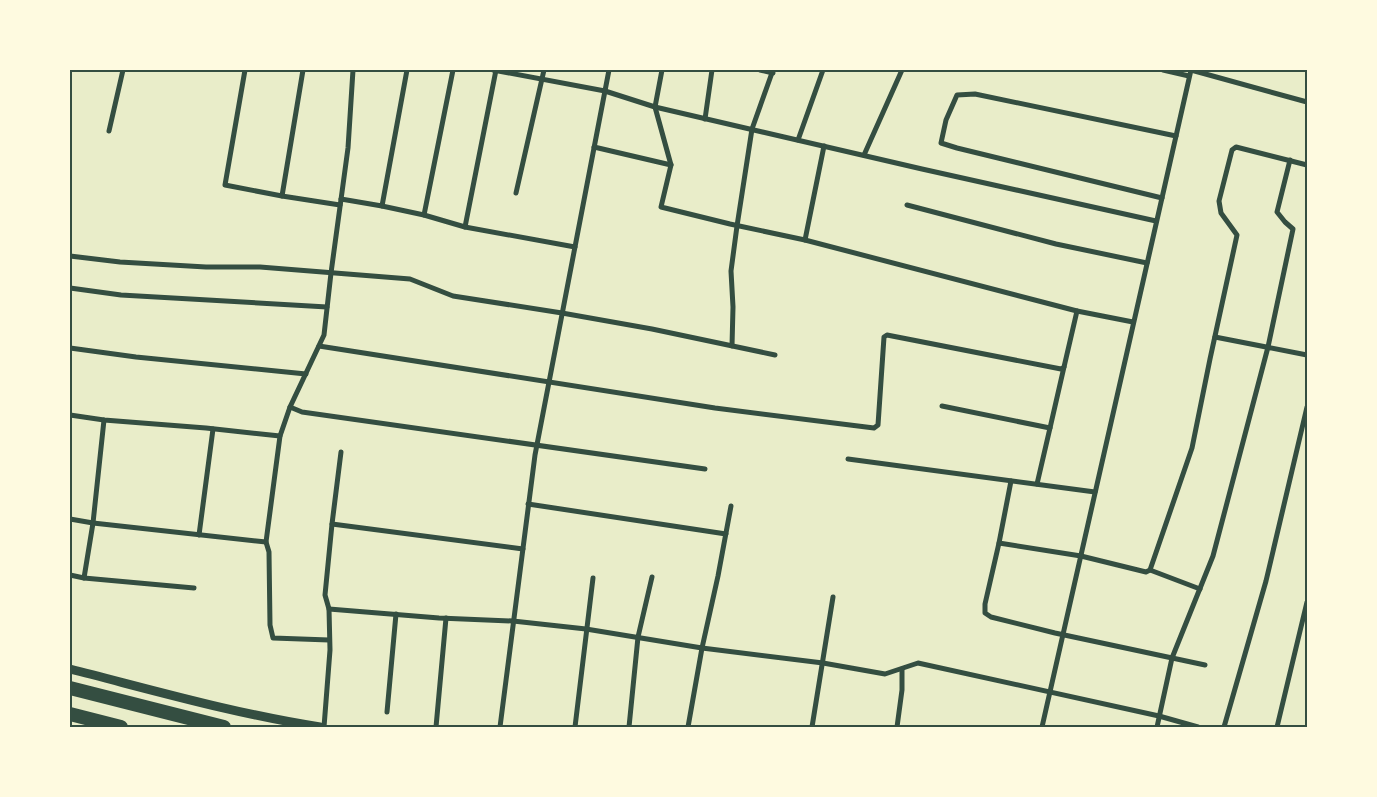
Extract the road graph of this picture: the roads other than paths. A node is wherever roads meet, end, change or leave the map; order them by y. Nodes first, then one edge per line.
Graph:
1 (123, 70) edge
2 (245, 70) edge
3 (303, 70) edge
4 (353, 70) edge
5 (407, 70) edge
6 (453, 70) edge
7 (495, 70) edge
8 (544, 70) edge
9 (609, 70) edge
10 (662, 70) edge
11 (712, 70) edge
12 (760, 70) edge
13 (823, 70) edge
14 (902, 70) edge
15 (1163, 70) edge
16 (773, 72) edge
17 (1190, 72) edge
18 (542, 79) junction
19 (605, 91) junction
20 (1307, 102) edge
21 (655, 107) junction
22 (705, 119) junction
23 (752, 130) junction
24 (109, 131) dead end
25 (1176, 136) junction
26 (798, 140) junction
27 (824, 146) junction
28 (594, 147) junction
29 (864, 155) junction
30 (1290, 160) junction
31 (671, 165) junction
32 (1307, 165) edge
33 (516, 193) dead end
34 (282, 196) junction
35 (1162, 198) junction
36 (341, 199) junction
37 (340, 206) junction
38 (382, 206) junction
39 (907, 206) dead end
40 (424, 215) junction
41 (1156, 222) junction
42 (737, 226) junction
43 (465, 227) junction
44 (805, 240) junction
45 (574, 247) junction
46 (70, 256) edge
47 (1147, 263) junction
48 (331, 272) junction
49 (70, 288) edge
50 (327, 307) junction
51 (1077, 311) junction
52 (562, 312) junction
53 (1134, 322) junction
54 (1215, 337) junction
55 (319, 346) junction
56 (732, 346) junction
57 (1268, 347) junction
58 (70, 348) edge
59 (775, 355) dead end
60 (1307, 355) edge
61 (1064, 367) junction
62 (306, 374) junction
63 (549, 381) junction
64 (942, 406) dead end
65 (290, 407) junction
66 (1307, 407) edge
67 (70, 415) edge
68 (104, 420) junction
69 (1050, 428) junction
70 (213, 429) junction
71 (280, 436) junction
72 (537, 444) junction
73 (341, 452) dead end
74 (848, 459) dead end
75 (704, 469) dead end
76 (1011, 481) junction
77 (1038, 484) junction
78 (1095, 492) junction
79 (528, 504) junction
80 (731, 506) dead end
81 (70, 519) edge
82 (93, 523) junction
83 (332, 524) junction
84 (199, 534) junction
85 (726, 534) junction
86 (266, 542) junction
87 (999, 543) junction
88 (523, 549) junction
89 (1081, 556) junction
90 (1150, 570) junction
91 (70, 575) edge
92 (652, 577) dead end
93 (84, 578) junction
94 (593, 578) dead end
95 (194, 588) dead end
96 (1200, 589) junction
97 (833, 596) dead end
98 (1307, 602) edge
99 (329, 609) junction
100 (396, 614) junction
101 (446, 618) junction
102 (514, 621) junction
103 (586, 629) junction
104 (1063, 634) junction
105 (638, 637) junction
106 (329, 640) junction
107 (702, 648) junction
108 (1172, 658) junction
109 (823, 664) junction
110 (1205, 665) dead end
111 (70, 669) edge
112 (902, 669) junction
113 (70, 688) edge
114 (1050, 692) junction
115 (387, 712) dead end
116 (70, 714) edge
117 (1159, 716) junction
118 (121, 727) edge
119 (224, 727) edge
120 (322, 727) edge
121 (436, 727) edge
122 (500, 727) edge
123 (575, 727) edge
124 (629, 727) edge
125 (688, 727) edge
126 (812, 727) edge
127 (897, 727) edge
128 (1042, 727) edge
129 (1157, 727) edge
130 (1198, 727) edge
131 (1224, 727) edge
132 (1277, 727) edge

1 - 24 street
2 - 34 street
3 - 34 street
4 - 36 street
5 - 38 street
6 - 40 street
7 - 18 street
7 - 43 street
8 - 18 street
9 - 19 street
10 - 21 street
11 - 22 street
12 - 16 street
13 - 26 street
14 - 29 street
15 - 17 street
16 - 23 street
17 - 20 street
17 - 25 street
18 - 19 street
18 - 33 street
19 - 21 street
19 - 28 street
21 - 22 street
21 - 31 street
22 - 23 street
23 - 26 street
23 - 42 street
25 - 35 street
25 - 35 street
26 - 27 street
27 - 29 street
27 - 44 street
28 - 31 street
28 - 45 street
29 - 41 street
30 - 32 street
30 - 54 street
30 - 57 street
31 - 42 street
34 - 37 street
35 - 41 street
36 - 37 street
36 - 38 street
37 - 48 street
38 - 40 street
39 - 47 street
40 - 43 street
41 - 47 street
42 - 44 street
42 - 56 street
43 - 45 street
44 - 51 street
45 - 52 street
46 - 48 street
47 - 53 street
48 - 50 street
48 - 52 street
49 - 50 street
50 - 55 street
51 - 53 street
51 - 61 street
52 - 56 street
52 - 63 street
53 - 78 street
54 - 57 street
54 - 90 street
55 - 62 street
55 - 63 street
56 - 59 street
57 - 60 street
57 - 96 street
58 - 62 street
61 - 63 street
61 - 69 street
62 - 65 street
63 - 72 street
64 - 69 street
65 - 71 street
65 - 72 street
66 - 131 street
67 - 68 street
68 - 70 street
68 - 82 street
69 - 77 street
70 - 71 street
70 - 84 street
71 - 86 street
72 - 75 street
72 - 79 street
73 - 83 street
74 - 76 street
76 - 77 street
76 - 87 street
77 - 78 street
78 - 89 street
79 - 85 street
79 - 88 street
80 - 85 street
81 - 82 street
82 - 84 street
82 - 93 street
83 - 88 street
83 - 99 street
84 - 86 street
85 - 107 street
86 - 106 street
87 - 89 street
87 - 104 street
88 - 102 street
89 - 90 street
89 - 104 street
90 - 96 street
91 - 93 street
92 - 105 street
93 - 95 street
94 - 103 street
96 - 108 street
97 - 109 street
98 - 132 street
99 - 100 street
99 - 106 street
100 - 101 street
100 - 115 street
101 - 102 street
101 - 121 street
102 - 103 street
102 - 122 street
103 - 105 street
103 - 123 street
104 - 108 street
104 - 114 street
105 - 107 street
105 - 124 street
106 - 120 street
107 - 109 street
107 - 125 street
108 - 110 street
108 - 117 street
109 - 112 street
109 - 126 street
111 - 120 street
112 - 114 street
112 - 127 street
113 - 119 highway
114 - 117 street
114 - 128 street
116 - 118 highway
117 - 129 street
117 - 130 street

